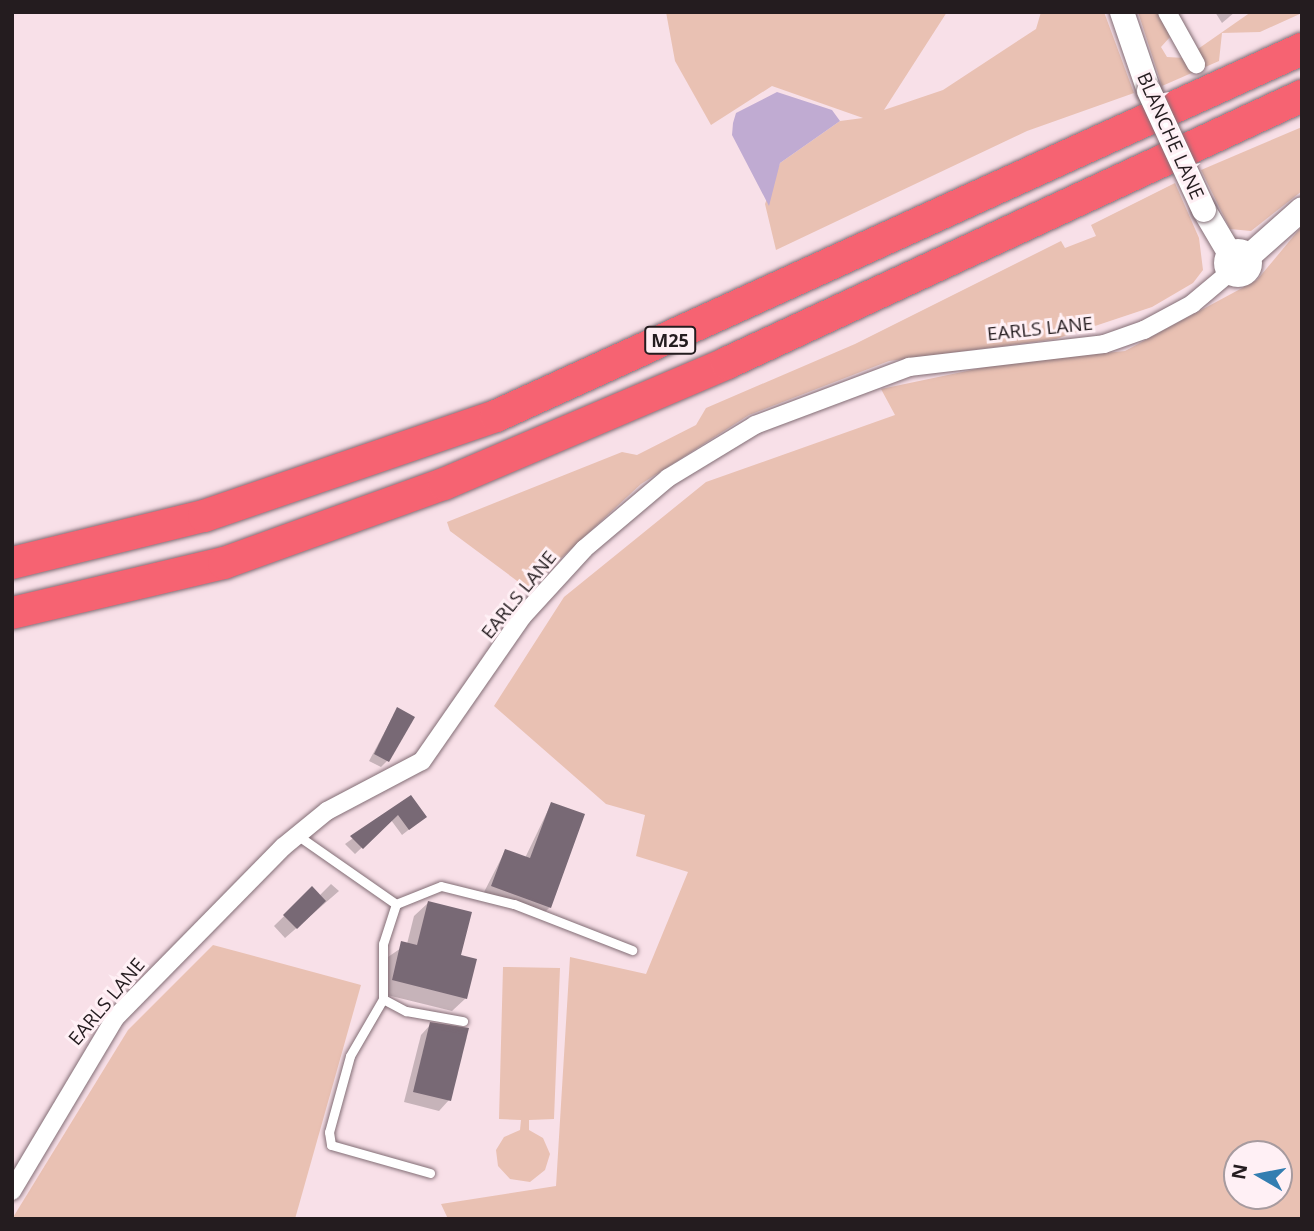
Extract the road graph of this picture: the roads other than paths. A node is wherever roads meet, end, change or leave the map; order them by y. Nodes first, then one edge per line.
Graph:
1 (1122, 12) edge
2 (1167, 12) edge
3 (1302, 49) edge
4 (1196, 64) dead end
5 (1302, 96) edge
6 (1302, 209) edge
7 (1236, 261) junction
8 (12, 563) edge
9 (12, 613) edge
10 (296, 835) junction
11 (396, 904) junction
12 (632, 950) dead end
13 (383, 999) junction
14 (463, 1021) dead end
15 (430, 1173) dead end
16 (12, 1191) edge

1 - 7 street, BLANCHE LANE, bridge
2 - 4 street
3 - 8 highway, M25
5 - 9 highway, M25
6 - 7 street
7 - 10 street, EARLS LANE
10 - 11 lane
10 - 16 street, EARLS LANE
11 - 12 lane
11 - 13 lane
13 - 14 lane
13 - 15 lane

